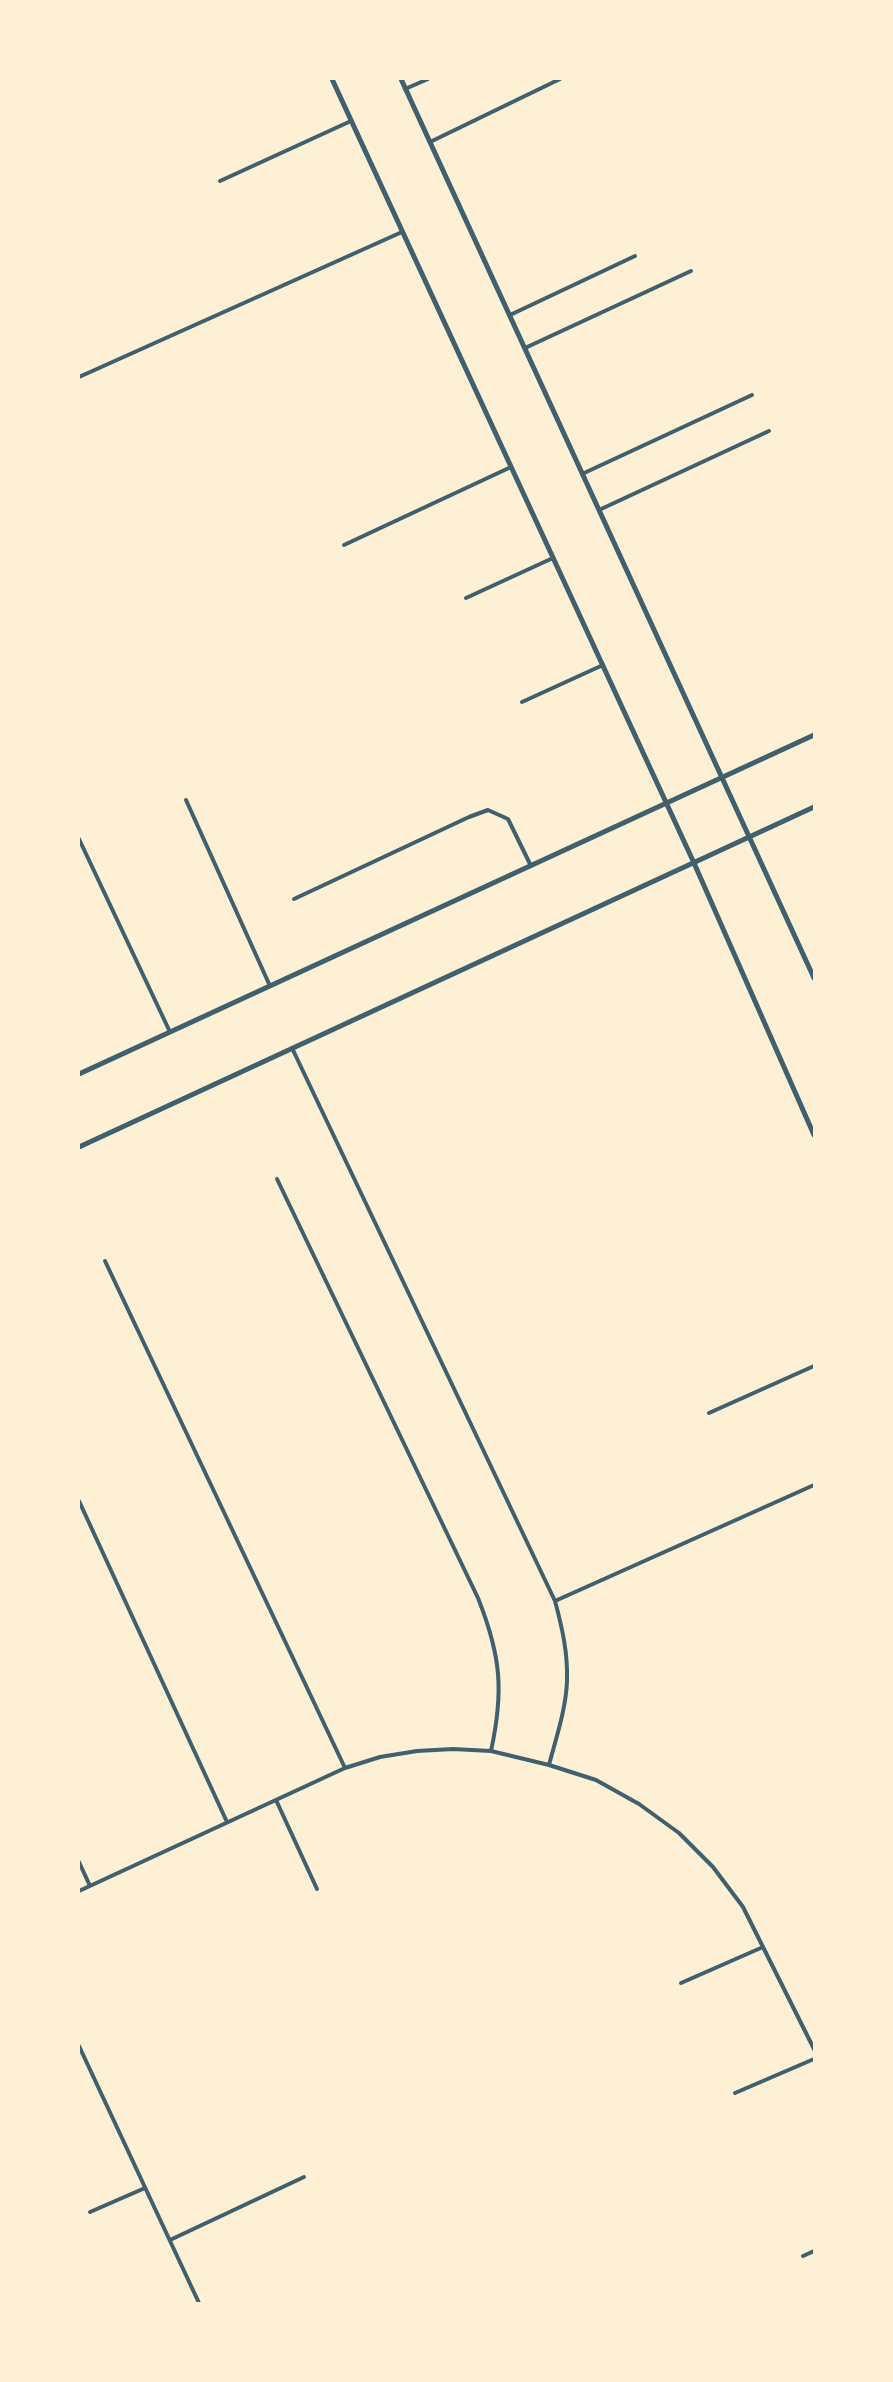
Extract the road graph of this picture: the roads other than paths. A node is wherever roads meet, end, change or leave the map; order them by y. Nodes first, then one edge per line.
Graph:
1 (332, 79) edge
2 (400, 79) edge
3 (428, 79) edge
4 (560, 79) edge
5 (405, 89) junction
6 (351, 121) junction
7 (430, 142) junction
8 (220, 181) dead end
9 (402, 232) junction
10 (635, 256) dead end
11 (691, 271) dead end
12 (510, 315) junction
13 (525, 348) junction
14 (79, 377) edge
15 (752, 395) dead end
16 (770, 430) dead end
17 (511, 467) junction
18 (582, 474) junction
19 (598, 510) junction
20 (344, 545) dead end
21 (553, 558) junction
22 (466, 598) dead end
23 (603, 665) junction
24 (522, 702) dead end
25 (814, 735) edge
26 (722, 777) junction
27 (186, 800) dead end
28 (666, 803) junction
29 (814, 807) edge
30 (750, 837) junction
31 (79, 839) edge
32 (694, 863) junction
33 (531, 866) junction
34 (294, 899) dead end
35 (814, 978) edge
36 (270, 986) junction
37 (170, 1032) junction
38 (292, 1048) junction
39 (79, 1074) edge
40 (814, 1135) edge
41 (79, 1147) edge
42 (277, 1179) dead end
43 (105, 1261) dead end
44 (814, 1366) edge
45 (709, 1413) dead end
46 (814, 1485) edge
47 (79, 1501) edge
48 (555, 1601) junction
49 (491, 1751) junction
50 (549, 1765) junction
51 (345, 1768) junction
52 (276, 1800) junction
53 (227, 1822) junction
54 (79, 1862) edge
55 (90, 1886) junction
56 (317, 1889) dead end
57 (79, 1891) edge
58 (763, 1947) junction
59 (681, 1983) dead end
60 (79, 2046) edge
61 (814, 2049) edge
62 (814, 2059) edge
63 (735, 2093) dead end
64 (304, 2177) dead end
65 (145, 2188) junction
66 (90, 2212) dead end
67 (170, 2240) junction
68 (814, 2251) edge
69 (802, 2256) dead end
70 (199, 2303) edge

1 - 6 street
2 - 5 street
3 - 5 lane
4 - 7 lane
5 - 7 street
6 - 8 lane
6 - 9 street
7 - 12 street
9 - 14 lane
9 - 17 street
10 - 12 lane
11 - 13 lane
12 - 13 street
13 - 18 street
15 - 18 lane
16 - 19 lane
17 - 20 lane
17 - 21 street
18 - 19 street
19 - 26 street
21 - 22 lane
21 - 23 street
23 - 24 lane
23 - 28 street
25 - 26 street
26 - 28 street
26 - 30 street
27 - 36 lane
28 - 32 street
28 - 33 street
29 - 30 street
30 - 32 street
30 - 35 street
31 - 37 lane
32 - 38 street
32 - 40 street
33 - 34 lane
33 - 36 street
36 - 37 street
37 - 39 street
38 - 41 street
38 - 48 lane
42 - 49 lane
43 - 51 lane
44 - 45 lane
46 - 48 lane
47 - 53 lane
48 - 50 lane
49 - 50 lane
49 - 51 lane
50 - 58 lane
51 - 52 lane
52 - 53 lane
52 - 56 lane
53 - 55 lane
54 - 55 lane
55 - 57 lane
58 - 59 lane
58 - 61 lane
60 - 65 lane
62 - 63 lane
64 - 67 lane
65 - 66 lane
65 - 67 lane
67 - 70 lane
68 - 69 lane

